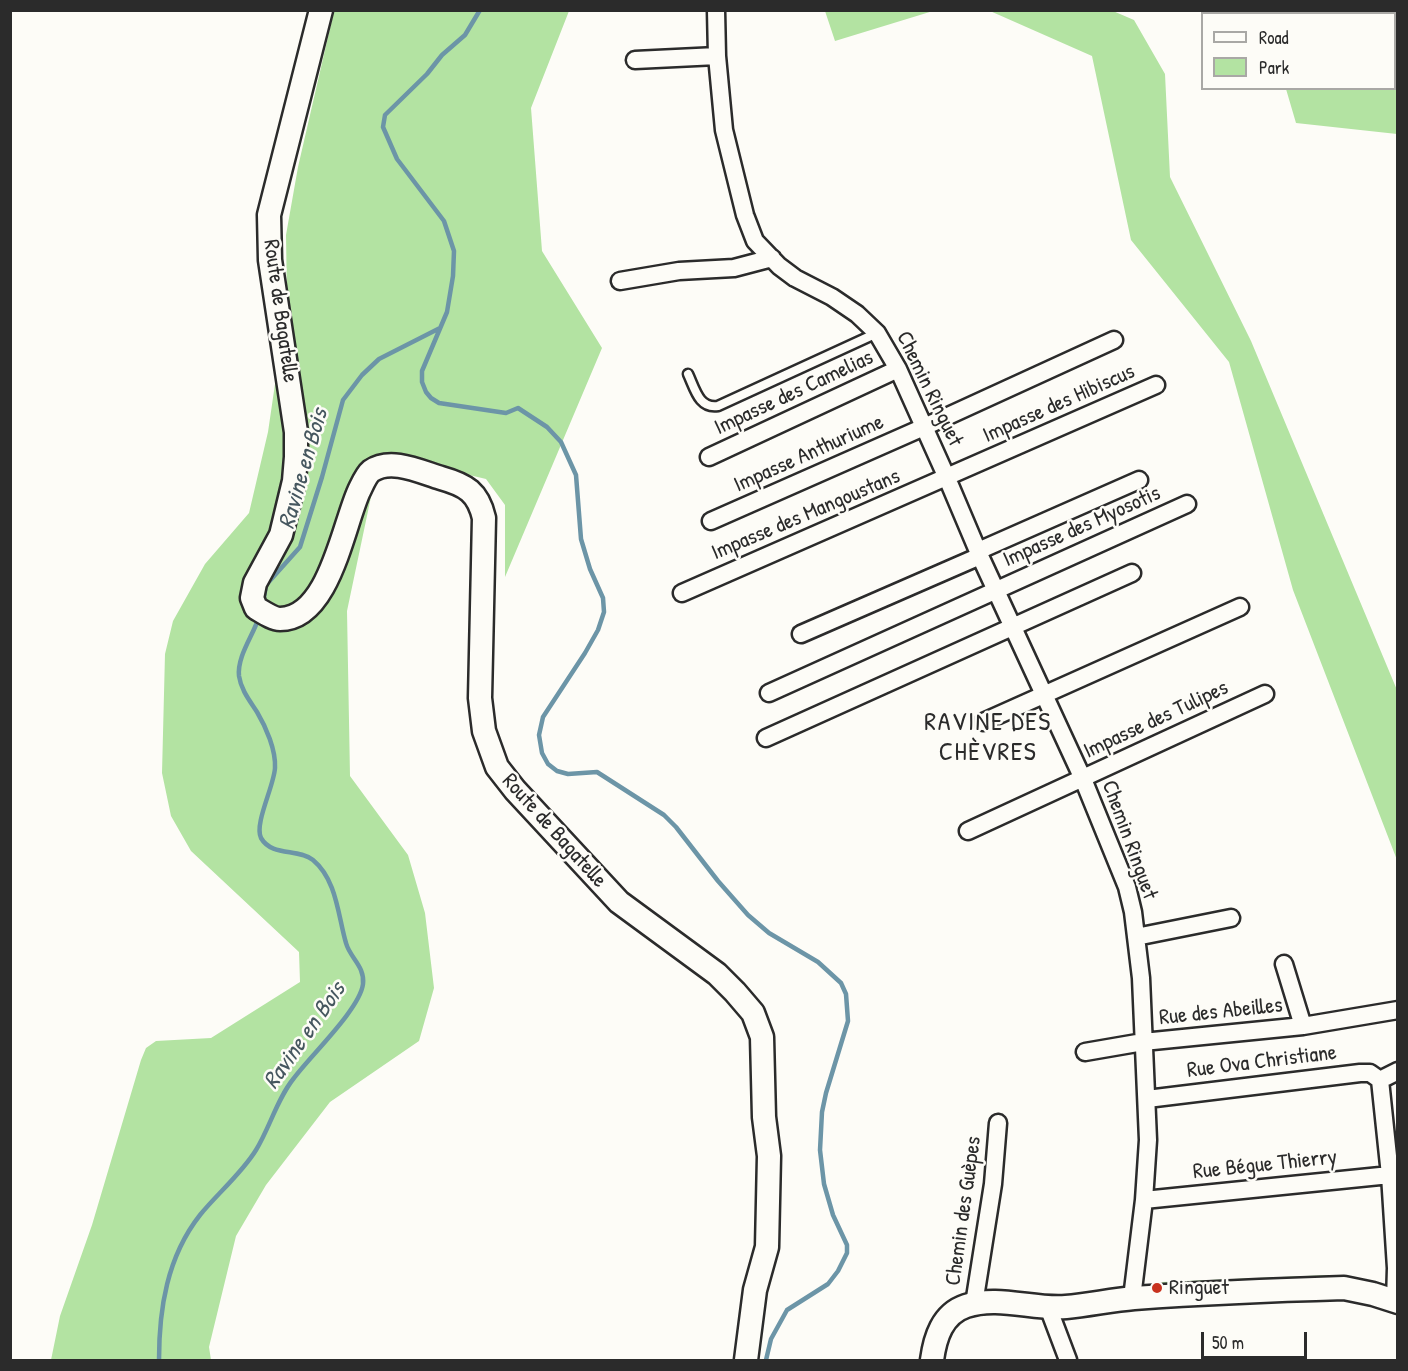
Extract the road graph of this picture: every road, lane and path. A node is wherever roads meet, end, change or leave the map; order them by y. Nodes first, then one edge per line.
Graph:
1 (321, 10) edge
2 (716, 10) edge
3 (717, 56) junction
4 (635, 60) dead end
5 (772, 258) junction
6 (620, 281) dead end
7 (877, 333) junction
8 (1114, 340) dead end
9 (898, 369) junction
10 (688, 374) dead end
11 (1156, 385) dead end
12 (924, 427) junction
13 (709, 457) dead end
14 (947, 478) junction
15 (1139, 480) dead end
16 (1187, 504) dead end
17 (711, 521) dead end
18 (979, 554) junction
19 (1132, 573) dead end
20 (996, 591) junction
21 (682, 593) dead end
22 (1240, 608) dead end
23 (1012, 627) junction
24 (801, 634) dead end
25 (769, 693) dead end
26 (1265, 694) dead end
27 (1044, 695) junction
28 (983, 722) dead end
29 (766, 738) dead end
30 (1083, 779) junction
31 (968, 831) dead end
32 (1231, 918) dead end
33 (1136, 937) junction
34 (1284, 964) dead end
35 (1398, 1010) edge
36 (1303, 1026) junction
37 (1143, 1042) junction
38 (1085, 1052) dead end
39 (1398, 1071) edge
40 (1380, 1080) junction
41 (1148, 1099) junction
42 (998, 1123) dead end
43 (1390, 1175) junction
44 (1144, 1200) junction
45 (1132, 1298) junction
46 (1396, 1302) edge
47 (974, 1304) junction
48 (1048, 1307) junction
49 (746, 1360) edge
50 (932, 1360) edge
51 (1068, 1360) edge

1 - 49 main road, Route de Bagatelle
2 - 3 street, Chemin Ringuet
3 - 4 street
3 - 5 street, Chemin Ringuet
5 - 6 street
5 - 7 street, Chemin Ringuet
7 - 9 street, Chemin Ringuet
7 - 10 lane
8 - 12 street, Impasse Anthuriume
9 - 12 street, Chemin Ringuet
9 - 13 street, Impasse des Camelias
11 - 14 street, Impasse des Hibiscus
12 - 14 street, Chemin Ringuet
12 - 17 street, Impasse Anthuriume
14 - 18 street, Chemin Ringuet
14 - 21 street, Impasse des Mangoustans
15 - 18 street
16 - 20 street, Impasse des Myosotis
18 - 20 street, Chemin Ringuet
18 - 24 street
19 - 23 street
20 - 23 street, Chemin Ringuet
20 - 25 street
22 - 27 street
23 - 27 street, Chemin Ringuet
23 - 29 street
26 - 30 street, Impasse des Tulipes
27 - 28 street
27 - 30 street, Chemin Ringuet
30 - 31 street, Impasse des Tulipes
30 - 33 street, Chemin Ringuet
32 - 33 street, Chemin Ringuet
33 - 37 street, Chemin Ringuet
34 - 36 street, Rue des Abeilles
35 - 36 street, Rue des Abeilles
36 - 37 street, Rue des Abeilles
37 - 38 street
37 - 41 street, Chemin Ringuet
39 - 40 street
40 - 41 street, Rue Ova Christiane
40 - 43 street
41 - 44 street, Chemin Ringuet
42 - 47 street, Chemin des Guèpes
43 - 44 street, Rue Bégue Thierry
43 - 46 street
44 - 45 street, Chemin Ringuet
45 - 46 main road
45 - 48 main road
47 - 48 main road
47 - 50 main road
48 - 51 street

